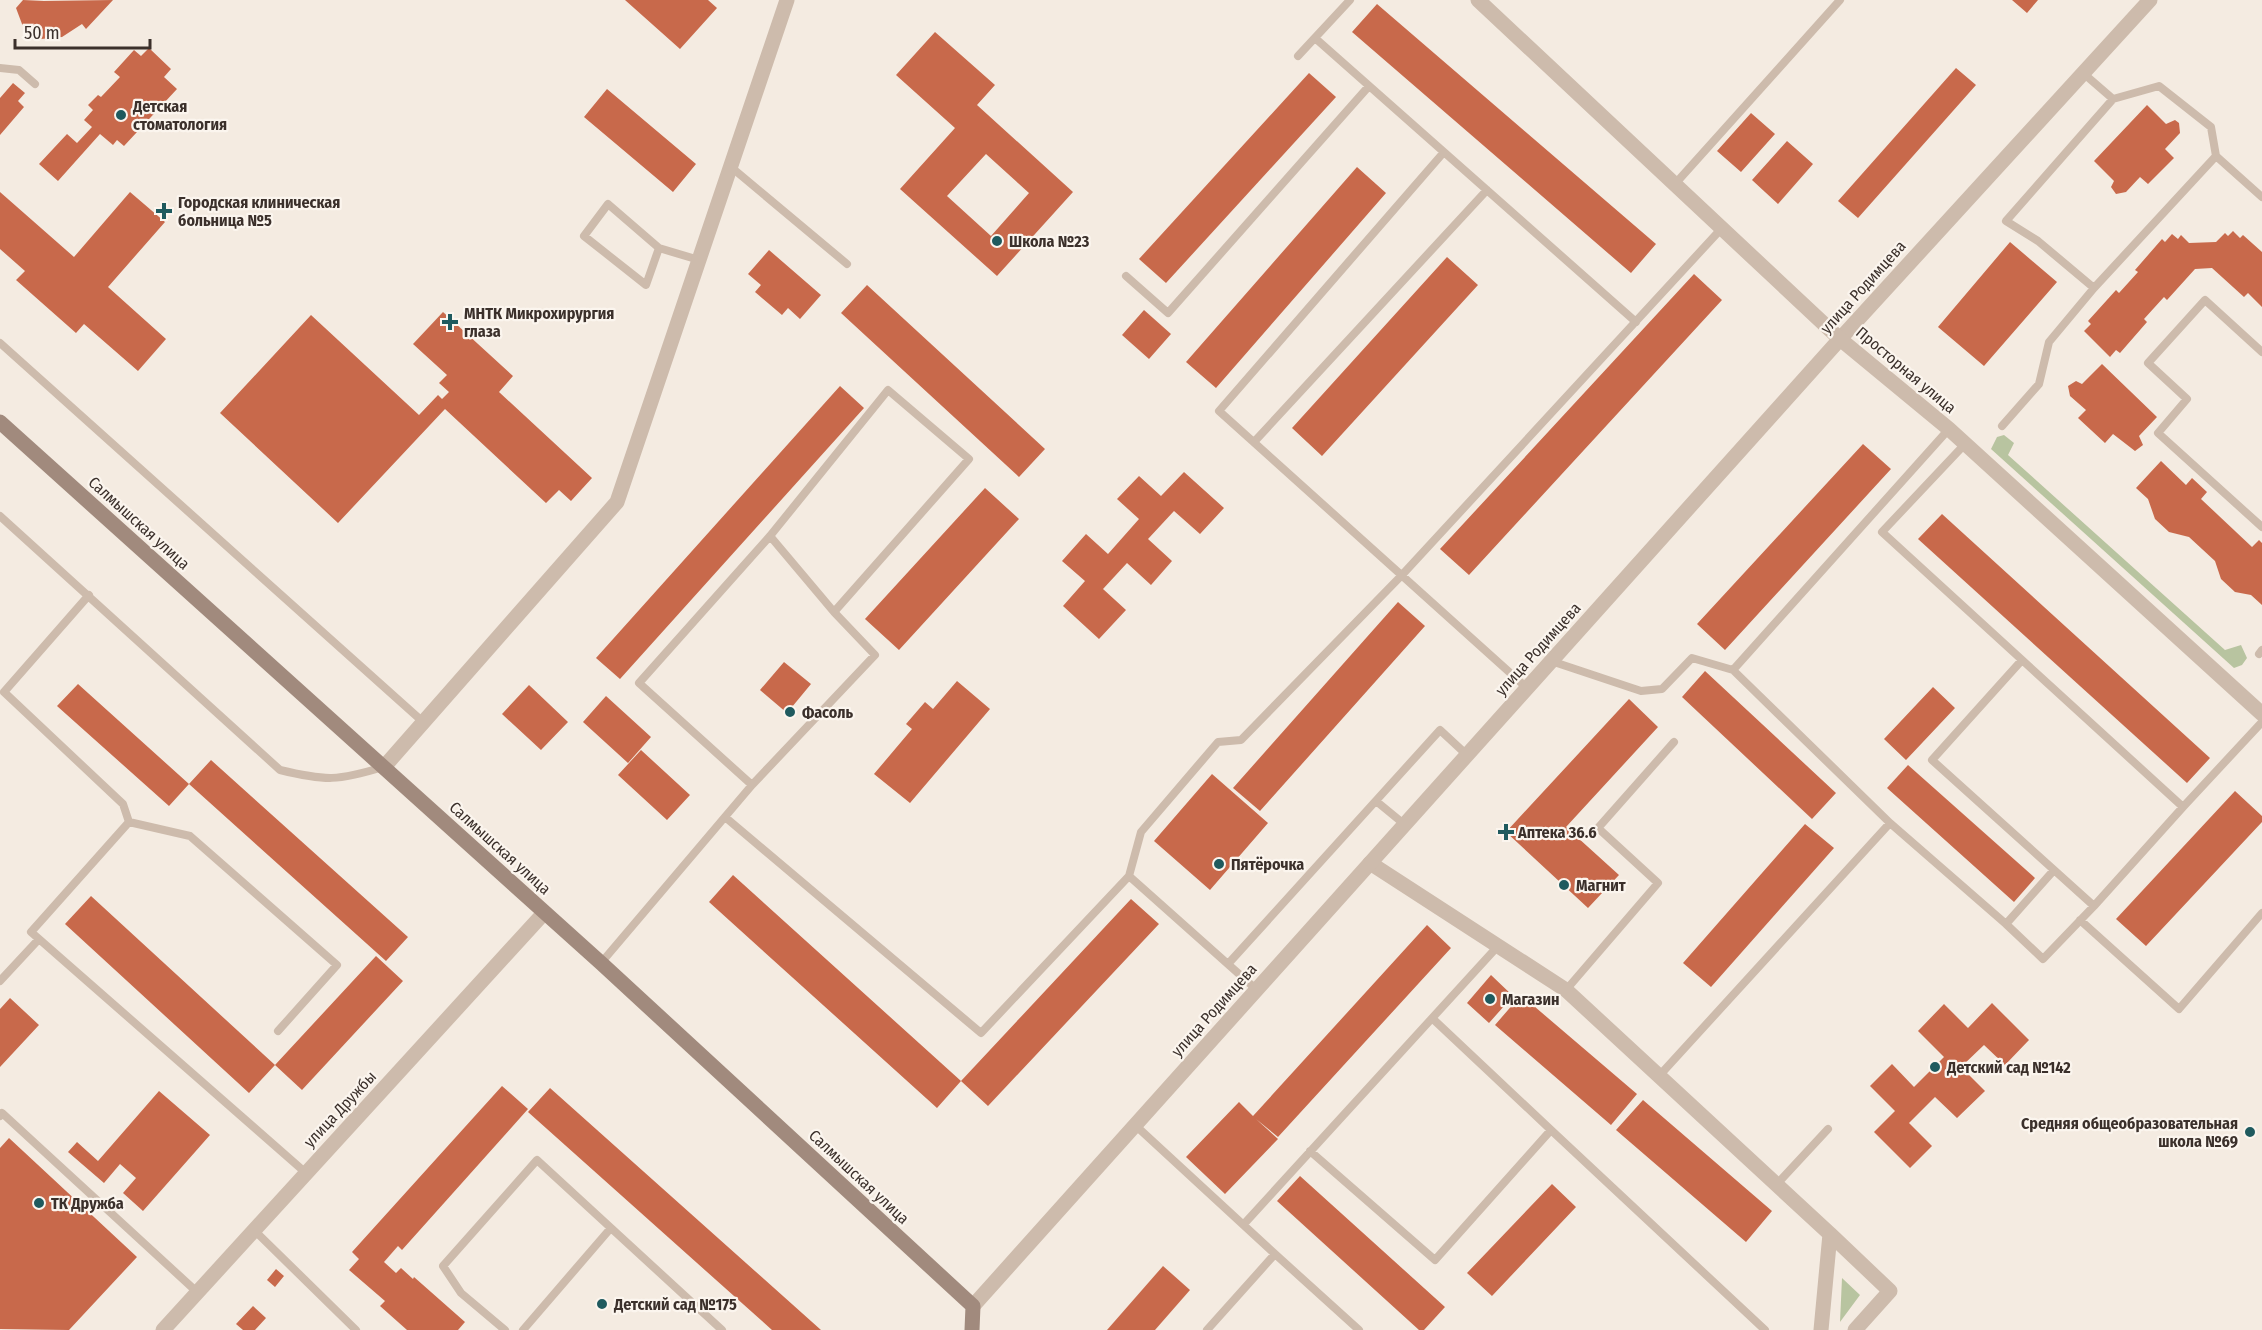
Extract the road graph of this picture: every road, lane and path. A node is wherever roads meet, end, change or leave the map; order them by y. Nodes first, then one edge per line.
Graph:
1 (787, 0) edge
2 (1350, 0) edge
3 (1478, 0) edge
4 (1840, 0) edge
5 (2150, 0) edge
6 (1314, 38) junction
7 (1298, 56) dead end
8 (0, 68) edge
9 (2083, 74) junction
10 (35, 84) dead end
11 (1369, 86) junction
12 (2113, 99) junction
13 (1444, 152) junction
14 (2216, 156) junction
15 (731, 167) junction
16 (1675, 184) junction
17 (1487, 190) junction
18 (2262, 197) edge
19 (1722, 228) junction
20 (659, 248) junction
21 (699, 260) junction
22 (847, 264) dead end
23 (1126, 276) dead end
24 (2094, 288) junction
25 (1636, 322) junction
26 (1840, 339) junction
27 (0, 343) edge
28 (2262, 352) edge
29 (0, 422) edge
30 (2002, 426) dead end
31 (1948, 429) junction
32 (1254, 442) junction
33 (1965, 444) junction
34 (0, 516) edge
35 (2262, 527) edge
36 (770, 536) junction
37 (1402, 575) junction
38 (89, 595) junction
39 (834, 612) junction
40 (2022, 660) junction
41 (1551, 661) junction
42 (1733, 670) junction
43 (1527, 688) junction
44 (2, 695) edge
45 (2262, 714) edge
46 (422, 721) junction
47 (2262, 722) edge
48 (1674, 742) dead end
49 (1467, 755) junction
50 (384, 767) junction
51 (752, 785) junction
52 (1376, 801) junction
53 (2182, 807) junction
54 (725, 817) junction
55 (129, 822) junction
56 (1890, 823) junction
57 (1404, 824) junction
58 (1370, 863) junction
59 (2054, 870) junction
60 (1129, 876) junction
61 (2094, 906) junction
62 (544, 913) junction
63 (2262, 913) edge
64 (2080, 920) junction
65 (2006, 924) junction
66 (39, 939) junction
67 (1498, 946) junction
68 (601, 963) junction
69 (1228, 964) junction
70 (0, 981) edge
71 (1257, 990) junction
72 (1566, 990) junction
73 (1433, 1019) junction
74 (278, 1031) dead end
75 (1659, 1076) junction
76 (0, 1116) edge
77 (1135, 1125) junction
78 (1828, 1129) dead end
79 (1551, 1130) junction
80 (1310, 1151) junction
81 (306, 1173) junction
82 (1777, 1184) junction
83 (1244, 1224) junction
84 (610, 1229) junction
85 (255, 1231) junction
86 (1830, 1234) junction
87 (1275, 1254) junction
88 (197, 1292) junction
89 (972, 1306) junction
90 (163, 1330) edge
91 (356, 1330) edge
92 (505, 1330) edge
93 (523, 1330) edge
94 (722, 1330) edge
95 (972, 1330) edge
96 (1207, 1330) edge
97 (1359, 1330) edge
98 (1765, 1330) edge
99 (1821, 1330) edge
100 (1855, 1330) edge

1 - 15 street
2 - 6 lane
3 - 16 street, Просторная улица
4 - 16 lane
5 - 9 street, улица Родимцева
6 - 7 lane
6 - 11 lane
8 - 10 lane
9 - 12 lane
9 - 26 street, улица Родимцева
11 - 13 lane
11 - 23 lane
12 - 14 lane
12 - 24 lane
13 - 17 lane
13 - 32 lane
14 - 18 lane
14 - 24 lane
15 - 21 street
15 - 22 lane
16 - 19 street, Просторная улица
17 - 25 lane
17 - 32 lane
19 - 25 lane
19 - 26 street, Просторная улица
20 - 20 lane
20 - 21 lane
21 - 46 street
24 - 30 lane
25 - 37 lane
26 - 31 street, Просторная улица
26 - 41 street, улица Родимцева
27 - 46 lane
28 - 35 lane
29 - 50 main road, Салмышская улица
31 - 33 street, Просторная улица
31 - 42 lane
32 - 37 lane
33 - 40 lane
33 - 45 street, Просторная улица
34 - 38 lane
36 - 39 lane
36 - 39 lane
36 - 51 lane
37 - 43 lane
37 - 60 lane
38 - 44 lane
38 - 50 lane
39 - 51 lane
40 - 53 lane
40 - 59 lane
41 - 42 lane
41 - 43 street, улица Родимцева
42 - 56 lane
43 - 49 street, улица Родимцева
44 - 55 lane
46 - 50 street
47 - 53 lane
48 - 72 lane
49 - 52 lane
49 - 57 street, улица Родимцева
50 - 62 main road, Салмышская улица
51 - 54 lane
52 - 57 lane
52 - 69 lane
53 - 61 lane
54 - 60 lane
54 - 68 lane
55 - 66 lane
55 - 74 lane
56 - 65 lane
56 - 75 lane
57 - 58 street, улица Родимцева
58 - 67 street
58 - 71 street, улица Родимцева
59 - 61 lane
59 - 65 lane
60 - 69 lane
61 - 64 lane
62 - 68 main road, Салмышская улица
62 - 81 street, улица Дружбы
63 - 64 lane
64 - 65 lane
66 - 70 lane
66 - 81 lane
67 - 72 street
67 - 73 lane
68 - 89 main road, Салмышская улица
69 - 71 lane
71 - 77 street, улица Родимцева
72 - 75 street
73 - 79 lane
73 - 80 lane
75 - 82 street
76 - 88 lane
77 - 83 lane
77 - 89 street, улица Родимцева
78 - 82 lane
79 - 80 lane
79 - 98 lane
80 - 83 lane
81 - 85 street, улица Дружбы
82 - 86 street
83 - 87 lane
84 - 92 lane
84 - 93 lane
84 - 94 lane
85 - 88 street, улица Дружбы
85 - 91 lane
86 - 99 street
86 - 100 street
87 - 96 lane
87 - 97 lane
88 - 90 street, улица Дружбы
89 - 95 main road

